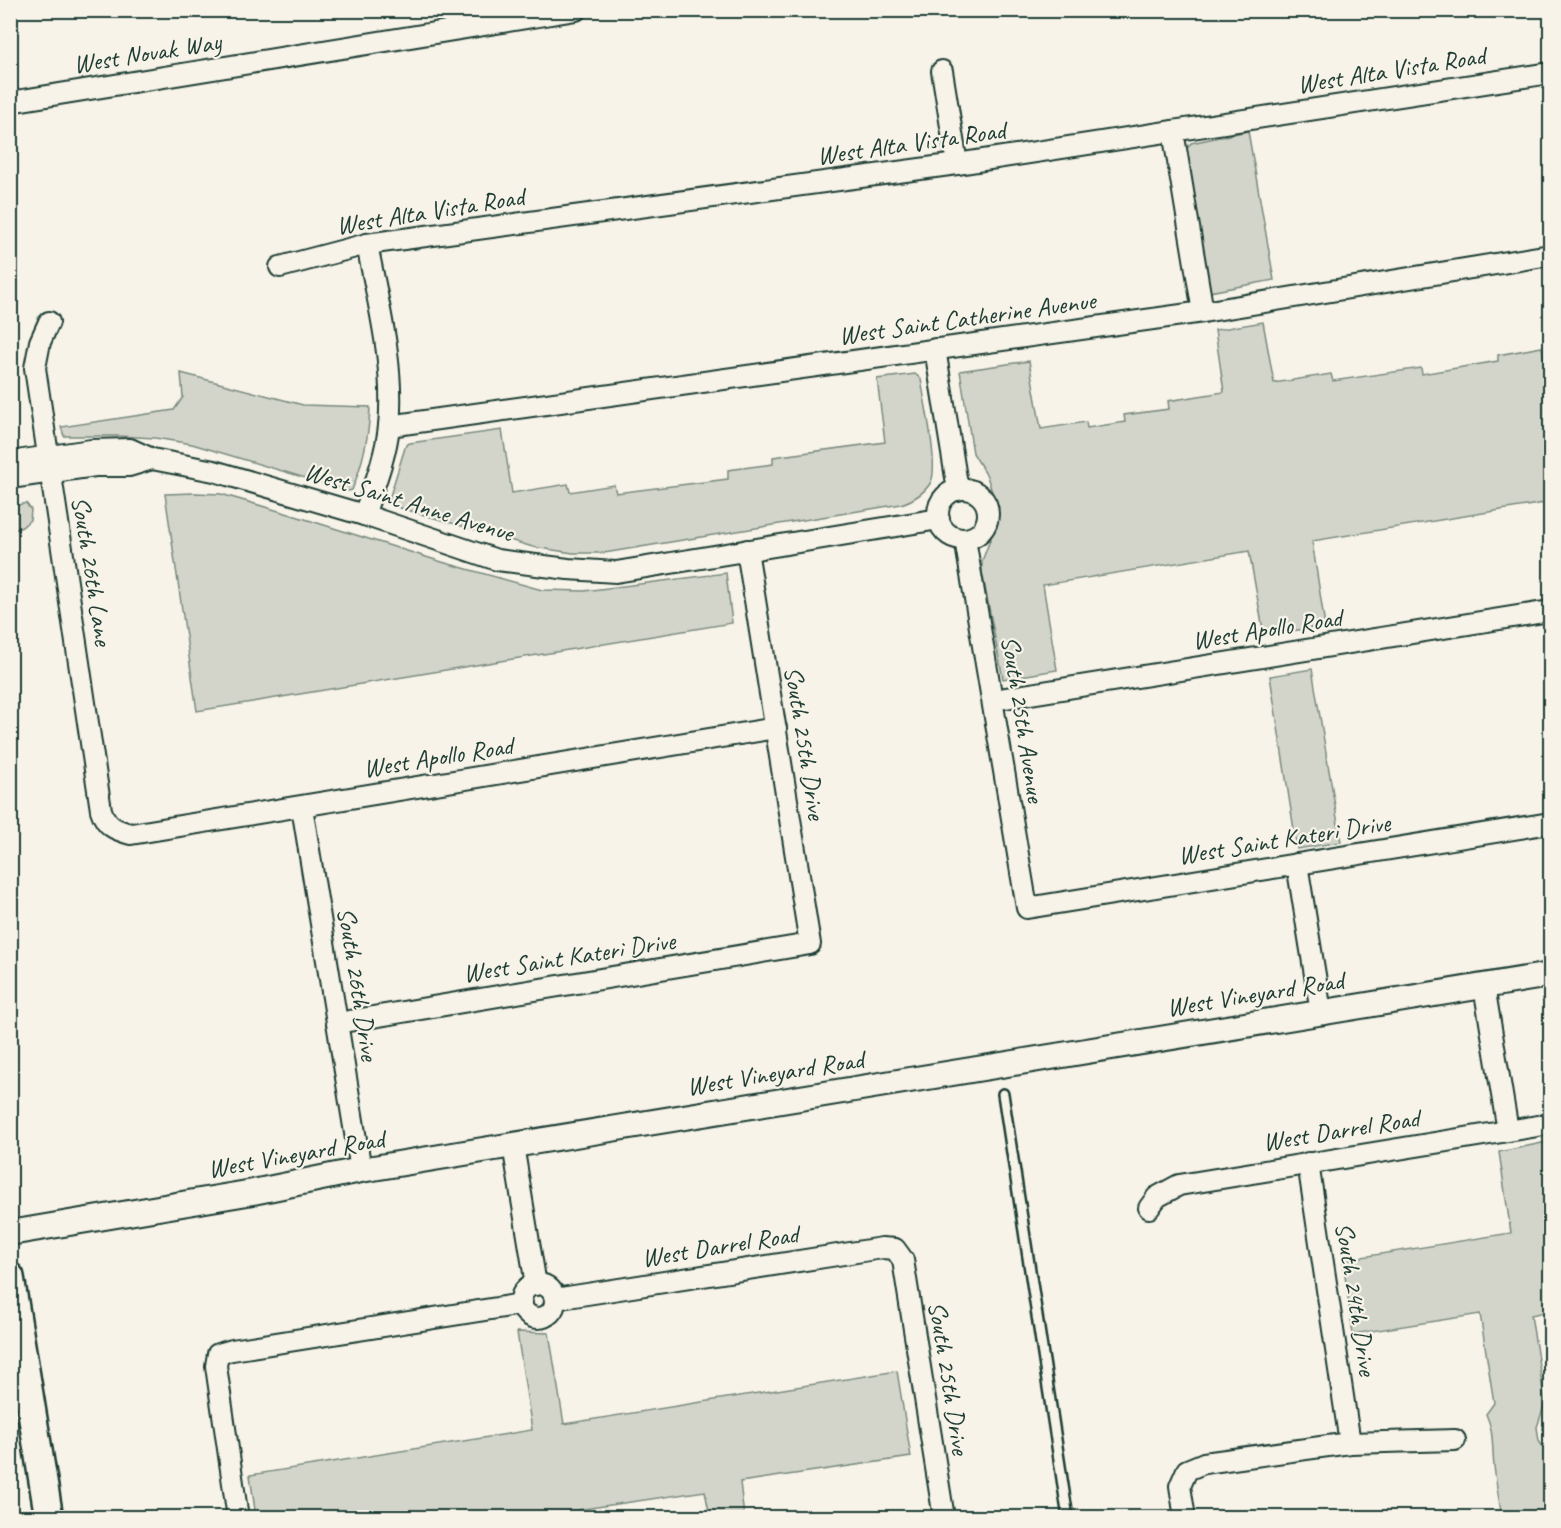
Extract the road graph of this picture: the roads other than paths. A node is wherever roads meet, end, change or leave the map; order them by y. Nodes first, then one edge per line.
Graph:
1 (576, 10) edge
2 (942, 71) dead end
3 (1551, 73) edge
4 (10, 102) edge
5 (1173, 131) junction
6 (957, 164) junction
7 (367, 244) junction
8 (1551, 255) edge
9 (280, 267) dead end
10 (1203, 312) junction
11 (49, 322) dead end
12 (935, 349) junction
13 (389, 426) junction
14 (10, 462) edge
15 (48, 464) junction
16 (10, 478) edge
17 (958, 490) junction
18 (364, 515) junction
19 (939, 519) junction
20 (965, 539) junction
21 (747, 550) junction
22 (1551, 611) edge
23 (993, 700) junction
24 (776, 728) junction
25 (302, 807) junction
26 (1551, 823) edge
27 (110, 827) joint
28 (1298, 864) junction
29 (1027, 908) joint
30 (810, 945) joint
31 (1551, 975) edge
32 (1484, 986) junction
33 (1321, 1012) junction
34 (337, 1023) junction
35 (1003, 1094) dead end
36 (1551, 1124) edge
37 (1508, 1131) junction
38 (513, 1145) junction
39 (1308, 1162) junction
40 (361, 1170) junction
41 (1149, 1208) dead end
42 (10, 1233) edge
43 (895, 1248) joint
44 (10, 1277) edge
45 (536, 1285) junction
46 (555, 1299) junction
47 (522, 1304) junction
48 (1455, 1440) dead end
49 (1350, 1443) junction
50 (49, 1518) edge
51 (238, 1518) edge
52 (944, 1518) edge
53 (1068, 1518) edge
54 (1185, 1518) edge

1 - 4 street, West Novak Way
2 - 6 street
3 - 5 street, West Alta Vista Road
5 - 6 street, West Alta Vista Road
5 - 10 street
6 - 7 street, West Alta Vista Road
7 - 9 street, West Alta Vista Road
7 - 13 street
8 - 10 street, West Saint Catherine Avenue
10 - 12 street, West Saint Catherine Avenue
11 - 15 street, South 26th Lane
12 - 13 street, West Saint Catherine Avenue
12 - 17 street
13 - 18 street
14 - 15 street, West Saint Anne Avenue
15 - 16 street, West Saint Anne Avenue
15 - 18 street, West Saint Anne Avenue
15 - 27 street, South 26th Lane
17 - 19 street
17 - 20 street
18 - 21 street, West Saint Anne Avenue
19 - 20 street
19 - 21 street, West Saint Anne Avenue
20 - 23 street, South 25th Avenue
21 - 24 street, South 25th Drive
22 - 23 street, West Apollo Road
23 - 29 street, South 25th Avenue
24 - 25 street, West Apollo Road
24 - 30 street, South 25th Drive
25 - 27 street, West Apollo Road
25 - 34 street, South 26th Drive
26 - 28 street, West Saint Kateri Drive
28 - 29 street, West Saint Kateri Drive
28 - 33 street
30 - 34 street, West Saint Kateri Drive
31 - 32 street, West Vineyard Road
32 - 33 street, West Vineyard Road
32 - 37 street
33 - 38 street, West Vineyard Road
34 - 40 street, South 26th Drive
35 - 53 lane
36 - 37 street, West Darrel Road
37 - 39 street, West Darrel Road
38 - 40 street, West Vineyard Road
38 - 45 street
39 - 41 street, West Darrel Road
39 - 49 street, South 24th Drive
40 - 42 street, West Vineyard Road
43 - 46 street, West Darrel Road
43 - 52 street, South 25th Drive
44 - 50 main road
45 - 46 street
45 - 47 street
46 - 47 street
47 - 51 street
48 - 49 street
49 - 54 street

